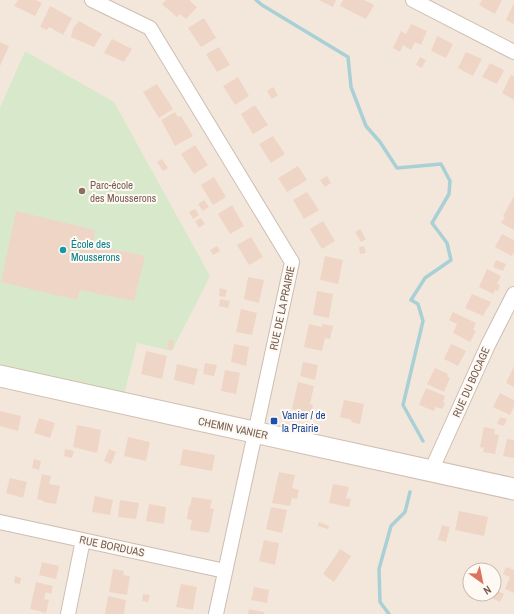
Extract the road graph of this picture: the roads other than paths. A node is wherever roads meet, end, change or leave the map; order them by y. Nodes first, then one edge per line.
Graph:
1 (92, 0) edge
2 (413, 0) edge
3 (514, 52) edge
4 (514, 294) edge
5 (0, 376) edge
6 (255, 433) junction
7 (431, 471) junction
8 (514, 489) edge
9 (0, 522) edge
10 (83, 540) junction
11 (225, 571) junction
12 (68, 614) edge
13 (216, 614) edge

1 - 6 street, RUE DE LA PRAIRIE
2 - 3 street
4 - 7 street, RUE DU BOCAGE
5 - 6 street, CHEMIN VANIER
6 - 7 street, CHEMIN VANIER
6 - 11 street, RUE DE LA PRAIRIE
7 - 8 street, CHEMIN VANIER
9 - 10 street, RUE BORDUAS
10 - 11 street, RUE BORDUAS
10 - 12 street
11 - 13 street, RUE DE LA PRAIRIE

